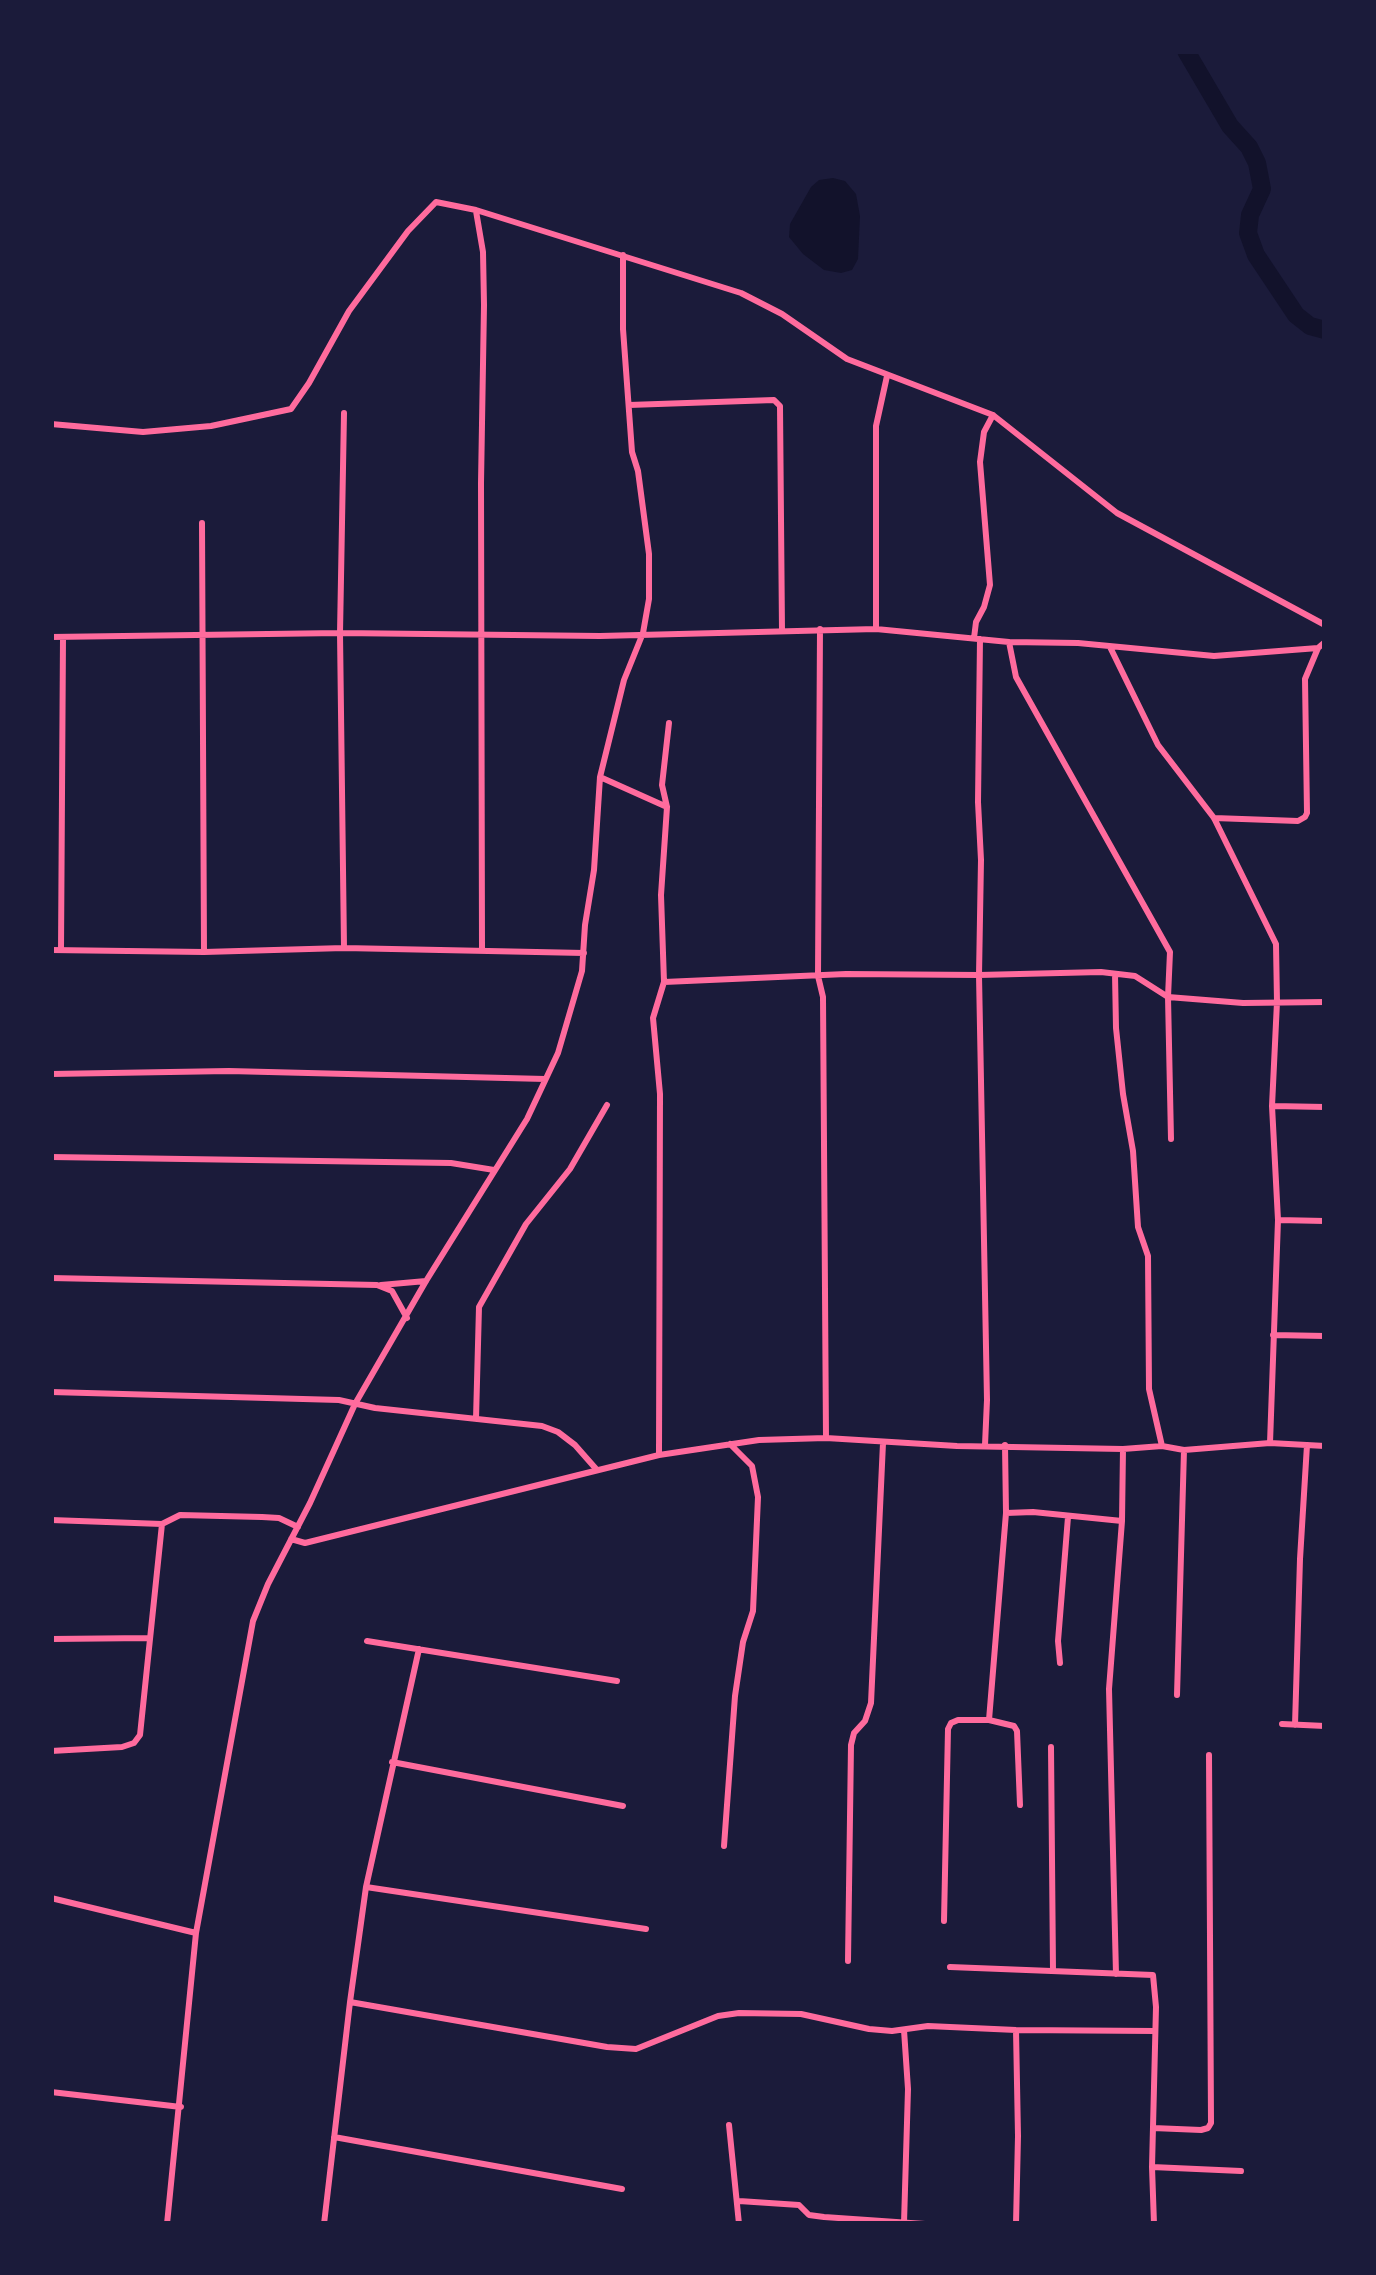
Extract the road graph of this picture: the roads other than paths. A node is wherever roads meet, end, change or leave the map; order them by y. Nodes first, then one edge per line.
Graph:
1 (476, 210) junction
2 (622, 255) junction
3 (887, 376) junction
4 (629, 405) junction
5 (344, 413) dead end
6 (993, 415) junction
7 (51, 424) edge
8 (202, 523) dead end
9 (1325, 625) edge
10 (876, 628) junction
11 (820, 629) junction
12 (782, 631) junction
13 (340, 633) junction
14 (643, 633) junction
15 (482, 634) junction
16 (201, 635) junction
17 (51, 637) edge
18 (63, 637) junction
19 (977, 639) junction
20 (1009, 642) junction
21 (1321, 645) edge
22 (1110, 646) junction
23 (669, 723) dead end
24 (599, 777) junction
25 (667, 807) junction
26 (1214, 818) junction
27 (344, 948) junction
28 (51, 950) edge
29 (61, 950) junction
30 (482, 951) junction
31 (204, 952) junction
32 (584, 953) junction
33 (1115, 973) junction
34 (979, 975) junction
35 (818, 976) junction
36 (664, 982) junction
37 (1168, 997) junction
38 (1277, 1002) junction
39 (1325, 1002) edge
40 (51, 1074) edge
41 (545, 1079) junction
42 (608, 1105) dead end
43 (1272, 1106) junction
44 (1325, 1107) edge
45 (1171, 1139) dead end
46 (51, 1156) edge
47 (494, 1170) junction
48 (1278, 1220) junction
49 (1325, 1221) edge
50 (51, 1278) edge
51 (426, 1281) junction
52 (377, 1285) junction
53 (407, 1318) junction
54 (1273, 1336) junction
55 (1325, 1336) edge
56 (51, 1392) edge
57 (355, 1404) junction
58 (476, 1419) junction
59 (826, 1438) junction
60 (883, 1442) junction
61 (1270, 1443) junction
62 (730, 1444) junction
63 (1005, 1445) junction
64 (1307, 1445) junction
65 (985, 1446) junction
66 (1162, 1446) junction
67 (1325, 1446) edge
68 (1123, 1449) junction
69 (1184, 1450) junction
70 (658, 1455) junction
71 (597, 1470) junction
72 (1006, 1514) junction
73 (1069, 1516) junction
74 (51, 1520) edge
75 (1122, 1521) junction
76 (162, 1524) junction
77 (298, 1527) junction
78 (291, 1539) junction
79 (149, 1638) junction
80 (51, 1640) edge
81 (367, 1642) dead end
82 (419, 1648) junction
83 (1060, 1663) dead end
84 (617, 1681) dead end
85 (1177, 1695) dead end
86 (989, 1720) junction
87 (1282, 1724) dead end
88 (1295, 1725) junction
89 (1325, 1726) edge
90 (1051, 1747) dead end
91 (51, 1750) edge
92 (1209, 1755) dead end
93 (392, 1762) junction
94 (1020, 1805) dead end
95 (623, 1806) dead end
96 (724, 1846) dead end
97 (366, 1887) junction
98 (52, 1901) edge
99 (944, 1921) dead end
100 (646, 1929) dead end
101 (196, 1934) junction
102 (848, 1961) dead end
103 (950, 1967) dead end
104 (1053, 1973) junction
105 (1116, 1974) junction
106 (350, 2002) junction
107 (904, 2030) junction
108 (1016, 2030) junction
109 (1155, 2031) junction
110 (51, 2092) edge
111 (181, 2107) junction
112 (729, 2125) dead end
113 (1153, 2128) junction
114 (334, 2138) junction
115 (1152, 2167) junction
116 (1241, 2171) dead end
117 (622, 2189) dead end
118 (739, 2201) junction
119 (809, 2219) edge
120 (904, 2223) edge
121 (167, 2224) edge
122 (324, 2224) edge
123 (739, 2224) edge
124 (925, 2224) edge
125 (1016, 2224) edge
126 (1154, 2224) edge

1 - 2 street
1 - 7 street
1 - 15 street
2 - 3 street
2 - 4 street
3 - 6 street
3 - 10 street
4 - 12 street
4 - 14 street
5 - 13 street
6 - 9 street
6 - 19 street
8 - 16 street
10 - 11 street
10 - 19 street
11 - 12 street
11 - 35 street
12 - 14 street
13 - 15 street
13 - 16 street
13 - 27 street
14 - 15 street
14 - 24 street
15 - 30 street
16 - 18 street
16 - 31 street
17 - 18 street
18 - 29 street
19 - 20 street
19 - 34 street
20 - 22 street
20 - 37 street
21 - 22 street
21 - 26 street
22 - 26 street
23 - 25 street
24 - 25 street
24 - 32 street
25 - 36 street
26 - 38 street
27 - 30 street
27 - 31 street
28 - 29 street
29 - 31 street
30 - 32 street
32 - 41 street
33 - 34 street
33 - 37 street
33 - 66 street
34 - 35 street
34 - 65 street
35 - 36 street
35 - 59 street
36 - 70 street
37 - 38 street
37 - 45 street
38 - 39 street
38 - 43 street
40 - 41 street
41 - 47 street
42 - 58 street
43 - 44 street
43 - 48 street
46 - 47 street
47 - 51 street
48 - 49 street
48 - 54 street
50 - 52 street
51 - 52 street
51 - 53 street
52 - 53 street
53 - 57 street
54 - 55 street
54 - 61 street
56 - 57 street
57 - 58 street
57 - 77 street
58 - 71 street
59 - 60 street
59 - 62 street
60 - 65 street
60 - 102 street
61 - 64 street
61 - 69 street
62 - 70 street
62 - 96 street
63 - 65 street
63 - 68 street
63 - 72 street
64 - 67 street
64 - 88 street
66 - 68 street
66 - 69 street
68 - 75 street
69 - 85 street
70 - 71 street
71 - 78 street
72 - 73 street
72 - 86 street
73 - 75 street
73 - 83 street
74 - 76 street
75 - 105 street
76 - 77 street
76 - 79 street
77 - 78 street
78 - 101 street
79 - 80 street
79 - 91 street
81 - 82 street
82 - 84 street
82 - 93 street
86 - 94 street
86 - 99 street
87 - 88 street
88 - 89 street
90 - 104 street
92 - 113 street
93 - 95 street
93 - 97 street
97 - 100 street
97 - 106 street
98 - 101 street
101 - 111 street
103 - 104 street
104 - 105 street
105 - 109 street
106 - 107 street
106 - 114 street
107 - 108 street
107 - 120 street
108 - 109 street
108 - 125 street
109 - 113 street
110 - 111 street
111 - 121 street
112 - 118 street
113 - 115 street
114 - 117 street
114 - 122 street
115 - 116 street
115 - 126 street
118 - 119 street
118 - 123 street
119 - 120 street
120 - 124 street

